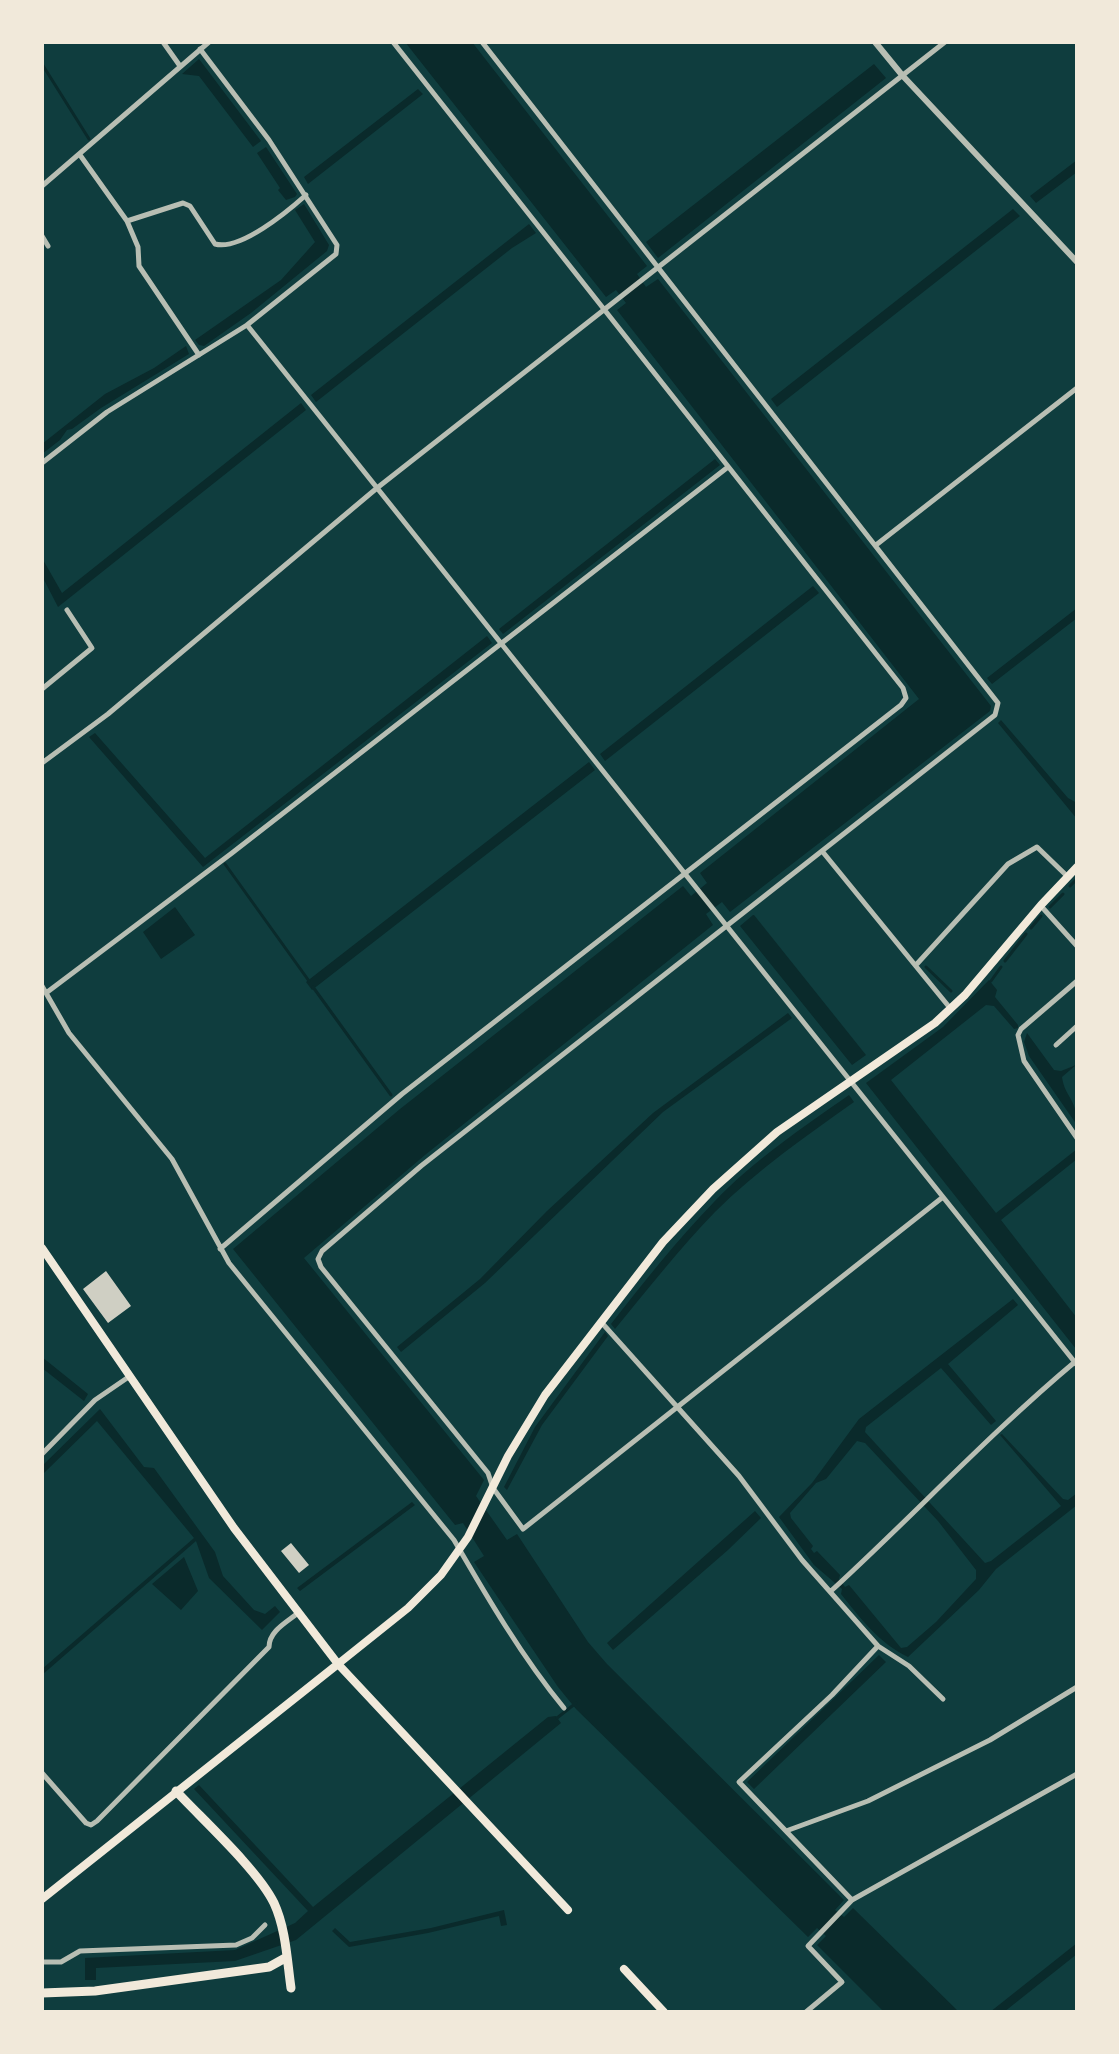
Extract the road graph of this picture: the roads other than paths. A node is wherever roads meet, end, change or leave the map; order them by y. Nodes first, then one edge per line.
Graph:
1 (163, 42) edge
2 (209, 42) edge
3 (393, 42) edge
4 (482, 42) edge
5 (875, 42) edge
6 (945, 42) edge
7 (200, 49) junction
8 (180, 66) junction
9 (902, 75) junction
10 (80, 155) junction
11 (42, 186) edge
12 (306, 195) junction
13 (127, 221) junction
14 (42, 236) edge
15 (48, 246) dead end
16 (1077, 262) edge
17 (658, 268) junction
18 (604, 310) junction
19 (247, 325) junction
20 (199, 355) junction
21 (1077, 388) edge
22 (42, 463) edge
23 (728, 467) junction
24 (377, 488) junction
25 (875, 545) junction
26 (67, 610) dead end
27 (501, 644) junction
28 (42, 689) edge
29 (42, 763) edge
30 (822, 851) junction
31 (1077, 867) edge
32 (685, 873) junction
33 (1068, 877) junction
34 (1041, 905) junction
35 (726, 925) junction
36 (1077, 946) edge
37 (916, 965) junction
38 (1077, 981) edge
39 (42, 986) edge
40 (46, 993) junction
41 (951, 1009) junction
42 (1077, 1026) edge
43 (1056, 1045) dead end
44 (852, 1081) junction
45 (1077, 1138) edge
46 (943, 1197) junction
47 (42, 1248) edge
48 (220, 1249) junction
49 (602, 1323) junction
50 (1076, 1363) edge
51 (130, 1376) junction
52 (678, 1406) junction
53 (42, 1454) edge
54 (493, 1488) junction
55 (460, 1550) junction
56 (831, 1591) junction
57 (298, 1613) junction
58 (878, 1646) junction
59 (338, 1664) junction
60 (1077, 1687) edge
61 (943, 1699) dead end
62 (564, 1708) dead end
63 (42, 1773) edge
64 (1077, 1774) edge
65 (176, 1791) junction
66 (786, 1831) junction
67 (42, 1899) edge
68 (852, 1900) junction
69 (568, 1910) dead end
70 (265, 1925) dead end
71 (287, 1957) junction
72 (42, 1962) edge
73 (624, 1969) dead end
74 (291, 1988) dead end
75 (42, 1993) edge
76 (664, 2012) edge
77 (806, 2012) edge

1 - 8 street
2 - 7 street
3 - 18 street
4 - 17 street
5 - 9 street
6 - 9 street
7 - 8 street
7 - 12 street
8 - 10 street
9 - 16 street
9 - 17 street
10 - 11 street
10 - 13 street
12 - 13 street
12 - 19 street
13 - 20 street
14 - 15 street
17 - 18 street
17 - 25 street
18 - 23 street
18 - 24 street
19 - 20 street
19 - 24 street
20 - 22 street
21 - 25 street
23 - 27 street
23 - 32 street
24 - 27 street
24 - 29 street
25 - 30 street
26 - 28 street
27 - 32 street
27 - 40 street
30 - 35 street
30 - 37 street
31 - 33 main road
32 - 35 street
32 - 48 street
33 - 34 main road
33 - 37 street
34 - 36 street
34 - 41 main road
35 - 44 street
35 - 54 street
37 - 41 street
38 - 45 street
39 - 40 street
40 - 48 street
41 - 44 main road
42 - 43 street
44 - 46 street
44 - 49 main road
46 - 50 street
46 - 52 street
47 - 51 main road
48 - 55 street
49 - 52 street
49 - 54 main road
50 - 56 street
51 - 53 street
51 - 57 main road
52 - 54 street
52 - 56 street
54 - 55 main road
55 - 59 main road
55 - 62 street
56 - 58 street
57 - 59 main road
57 - 63 street
58 - 61 street
58 - 66 street
59 - 65 main road
59 - 69 main road
60 - 66 street
64 - 68 street
65 - 67 main road
65 - 71 highway
66 - 68 street
68 - 77 street
70 - 72 street
71 - 74 highway
71 - 75 highway
73 - 76 main road

